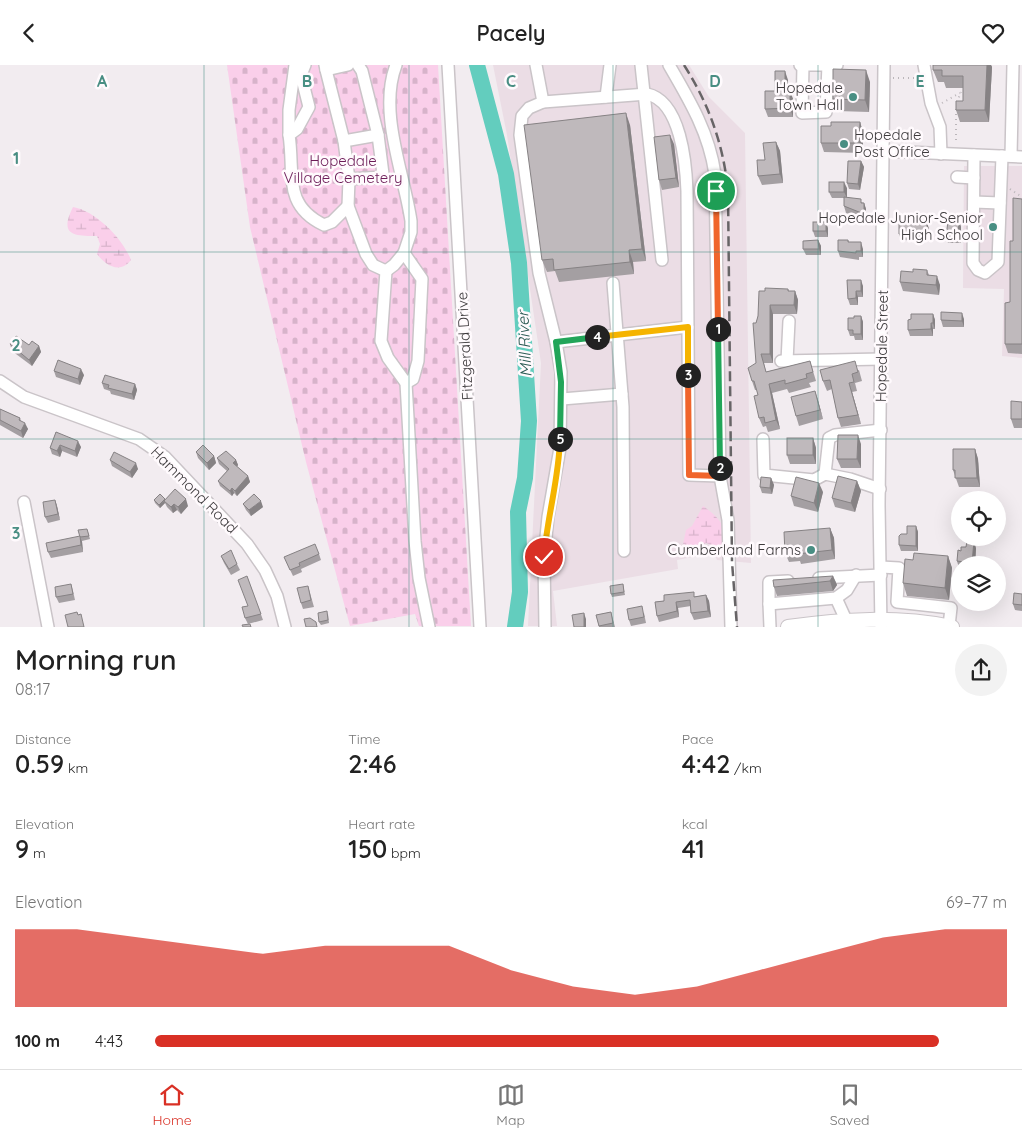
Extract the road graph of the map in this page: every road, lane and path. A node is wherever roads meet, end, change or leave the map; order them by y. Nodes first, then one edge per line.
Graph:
1 (294, 65) edge
2 (305, 65) edge
3 (348, 65) edge
4 (358, 65) edge
5 (396, 65) edge
6 (448, 65) edge
7 (536, 65) edge
8 (610, 65) edge
9 (641, 65) edge
10 (669, 65) edge
11 (802, 65) edge
12 (829, 65) edge
13 (837, 65) edge
14 (884, 65) edge
15 (924, 65) edge
16 (1013, 65) edge
17 (326, 68) edge
18 (893, 78) dead end
19 (926, 79) junction
20 (967, 90) edge
21 (961, 92) junction
22 (644, 93) junction
23 (606, 97) junction
24 (543, 102) junction
25 (935, 112) junction
26 (289, 135) junction
27 (378, 135) junction
28 (344, 141) junction
29 (956, 146) dead end
30 (883, 151) junction
31 (941, 153) junction
32 (974, 155) junction
33 (1012, 157) edge
34 (957, 177) dead end
35 (349, 179) junction
36 (974, 179) junction
37 (1010, 189) dead end
38 (1022, 197) edge
39 (974, 203) junction
40 (1000, 203) junction
41 (348, 207) junction
42 (404, 253) junction
43 (662, 260) dead end
44 (386, 271) junction
45 (613, 283) dead end
46 (789, 321) dead end
47 (688, 327) junction
48 (617, 335) junction
49 (556, 342) junction
50 (882, 359) junction
51 (0, 381) edge
52 (406, 383) junction
53 (622, 394) junction
54 (562, 399) junction
55 (881, 430) junction
56 (763, 439) dead end
57 (825, 474) junction
58 (720, 476) junction
59 (880, 489) junction
60 (24, 502) dead end
61 (624, 551) dead end
62 (881, 571) junction
63 (856, 575) junction
64 (836, 598) junction
65 (769, 604) junction
66 (846, 620) junction
67 (881, 623) edge
68 (951, 626) edge
69 (48, 627) edge
70 (285, 627) edge
71 (429, 627) edge
72 (480, 627) edge
73 (545, 627) edge
74 (731, 627) edge
75 (770, 627) edge
76 (788, 627) edge

1 - 26 street
2 - 26 street
3 - 17 street
4 - 27 street
5 - 42 street
6 - 72 street, Fitzgerald Drive
7 - 24 street
8 - 23 street
9 - 22 street
10 - 58 street
11 - 12 street
11 - 12 street
12 - 13 street
14 - 30 street, Hopedale Street
15 - 19 street
16 - 33 street
17 - 28 street
18 - 19 path
19 - 25 street
20 - 21 path
21 - 25 path
21 - 29 path
22 - 23 street
22 - 43 street
22 - 47 street
23 - 24 street
24 - 49 street
25 - 31 street
26 - 41 street
27 - 28 street
27 - 35 street
28 - 35 street
30 - 31 street
30 - 50 street, Hopedale Street
31 - 32 street
32 - 33 street
32 - 36 street
33 - 40 street
34 - 36 street
35 - 41 street
36 - 39 street
37 - 38 path
39 - 40 street
39 - 40 street
41 - 44 street
42 - 44 street
42 - 52 street
44 - 52 street
45 - 48 street
46 - 50 street
47 - 48 street
47 - 58 street
48 - 49 street
48 - 53 street
49 - 54 street
50 - 55 street, Hopedale Street
51 - 70 street, Hammond Road
52 - 71 street
53 - 54 street
53 - 61 street
54 - 73 street
55 - 57 street
55 - 59 street, Hopedale Street
56 - 57 street
57 - 59 street
58 - 74 street
59 - 62 street, Hopedale Street
60 - 69 street
62 - 63 street
62 - 67 street, Hopedale Street
62 - 68 street
63 - 64 street
63 - 65 street
64 - 65 street
64 - 66 street
65 - 75 street
66 - 67 main road
66 - 76 main road
67 - 68 main road

